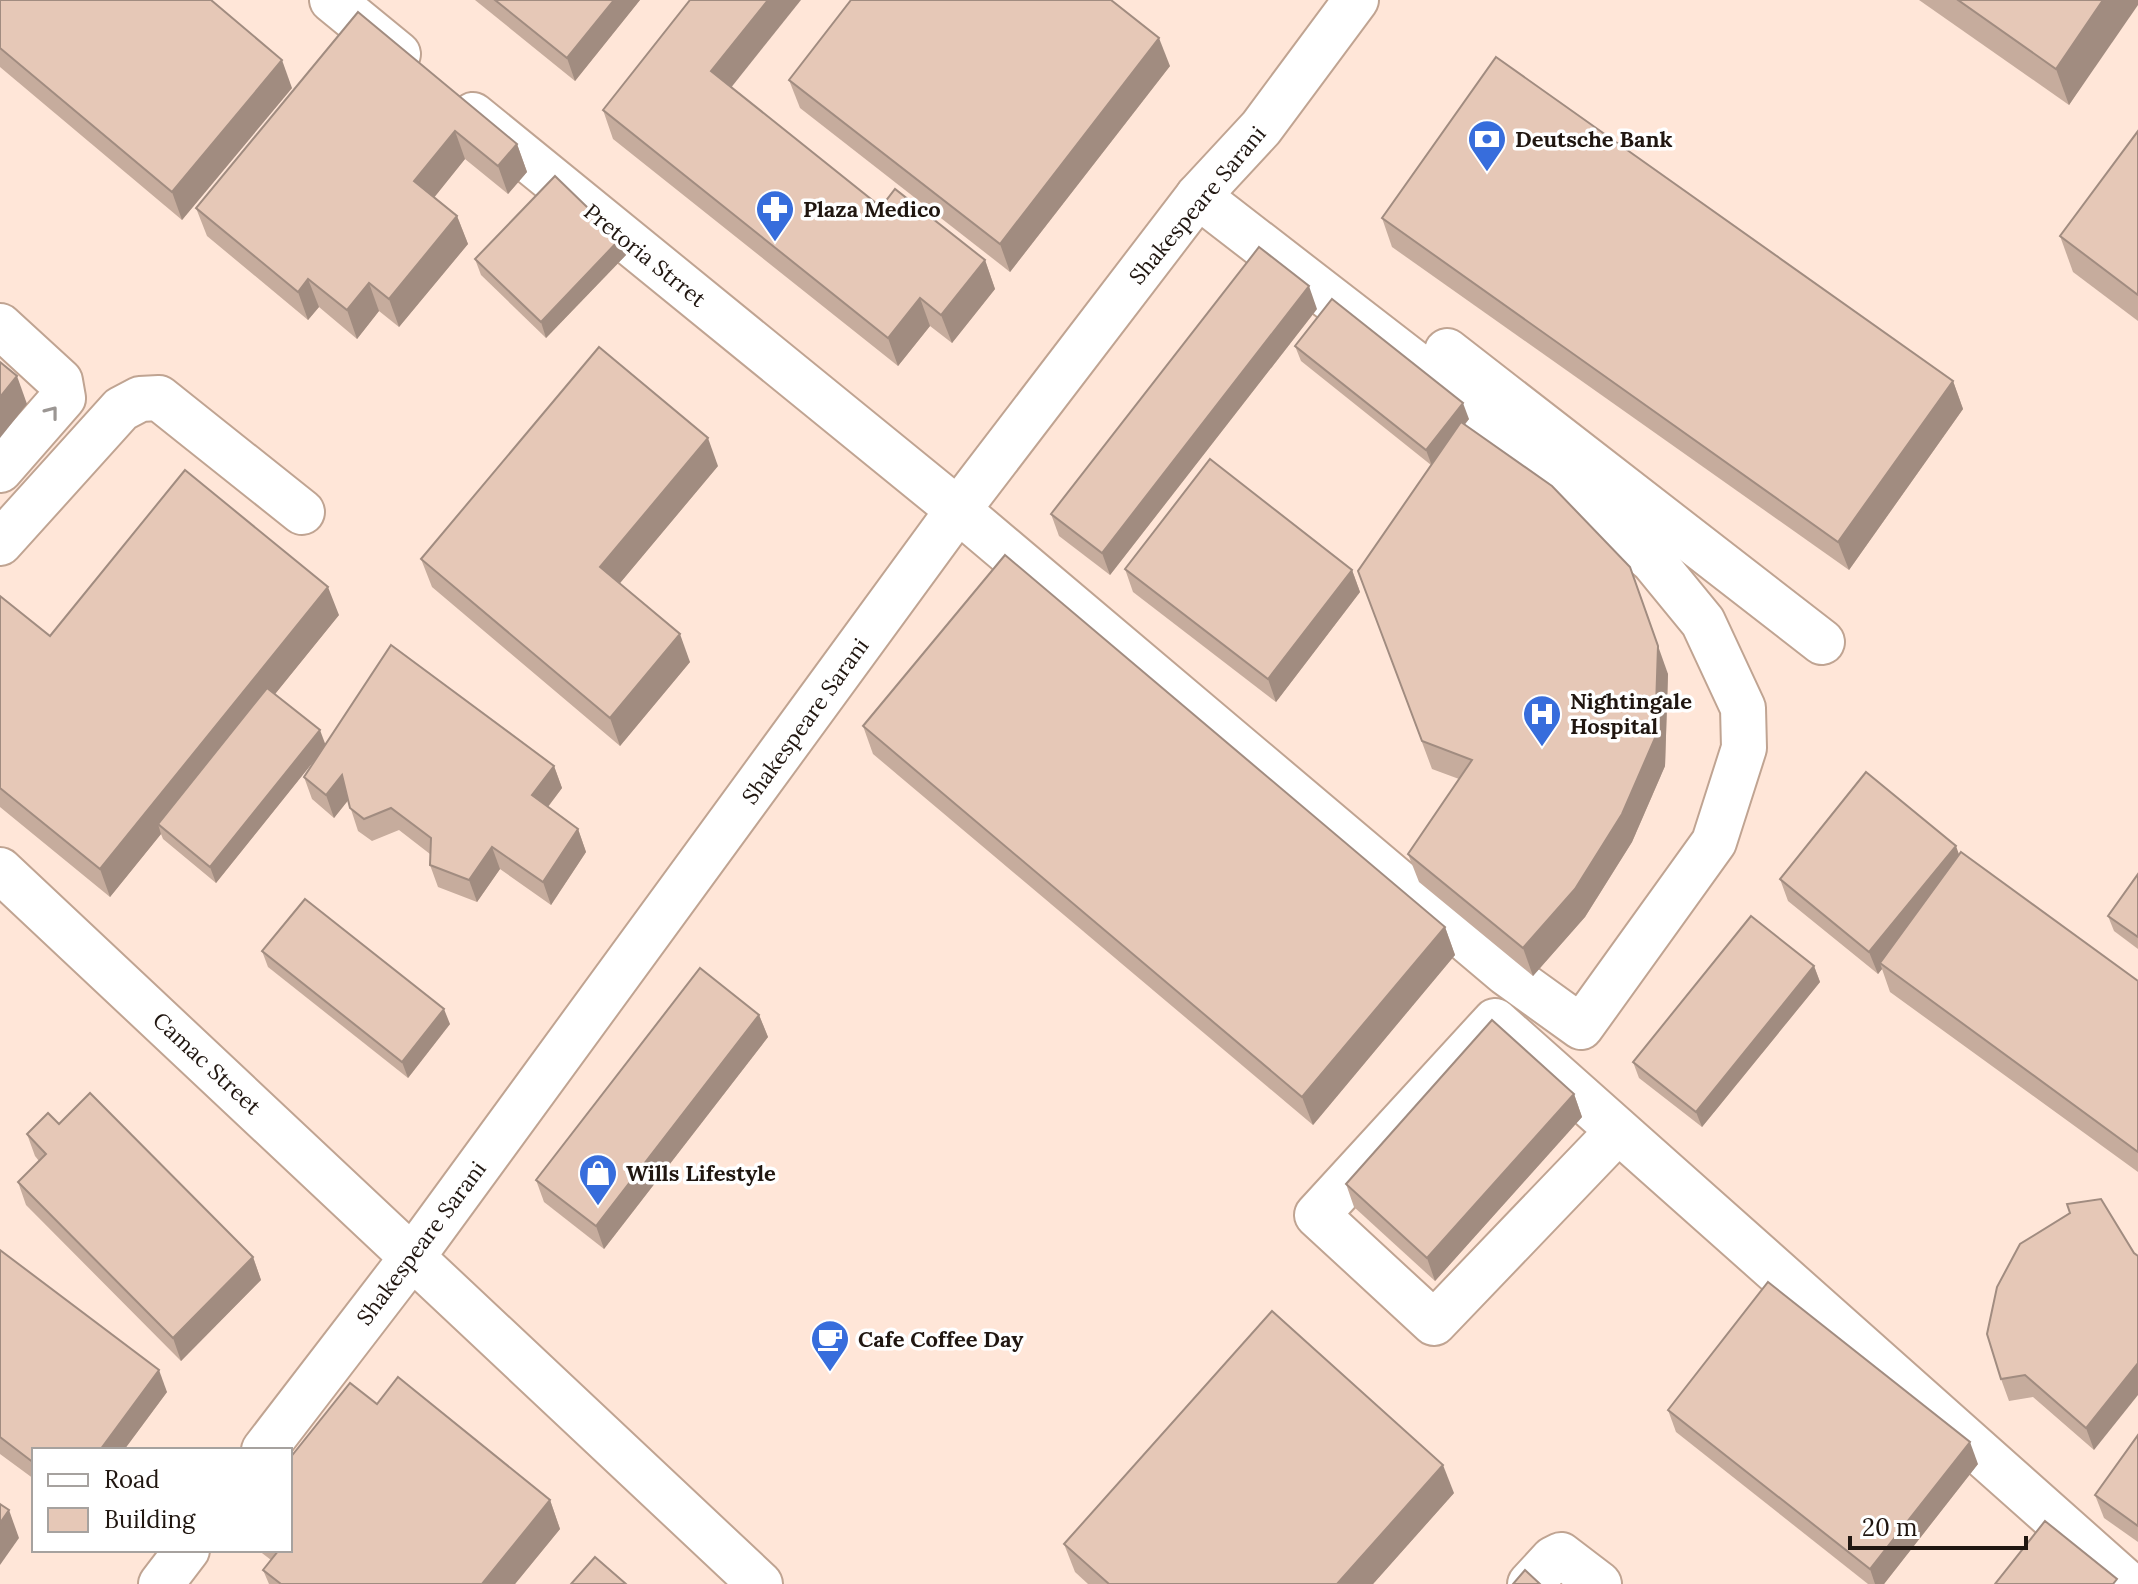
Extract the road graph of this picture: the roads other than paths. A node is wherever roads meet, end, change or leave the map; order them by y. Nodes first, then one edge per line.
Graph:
1 (332, 0) edge
2 (1356, 0) edge
3 (1208, 185) junction
4 (0, 326) edge
5 (0, 470) edge
6 (958, 510) junction
7 (302, 512) dead end
8 (0, 543) edge
9 (1822, 642) dead end
10 (0, 870) edge
11 (1618, 1131) junction
12 (413, 1256) junction
13 (266, 1448) edge
14 (185, 1552) edge
15 (161, 1584) edge
16 (760, 1584) edge
17 (1530, 1584) edge
18 (1599, 1584) edge
19 (2128, 1584) edge

1 - 6 main road, Pretoria Strret
2 - 3 main road, Shakespeare Sarani
3 - 6 main road, Shakespeare Sarani
3 - 6 main road, Pretoria Strret
3 - 9 main road
5 -> 4 main road
6 - 12 main road, Shakespeare Sarani
7 - 8 main road
10 - 12 main road, Camac Street
11 - 11 main road
11 - 19 main road
12 - 13 main road, Shakespeare Sarani
12 - 16 main road, Camac Street
14 - 15 main road
17 - 18 main road

